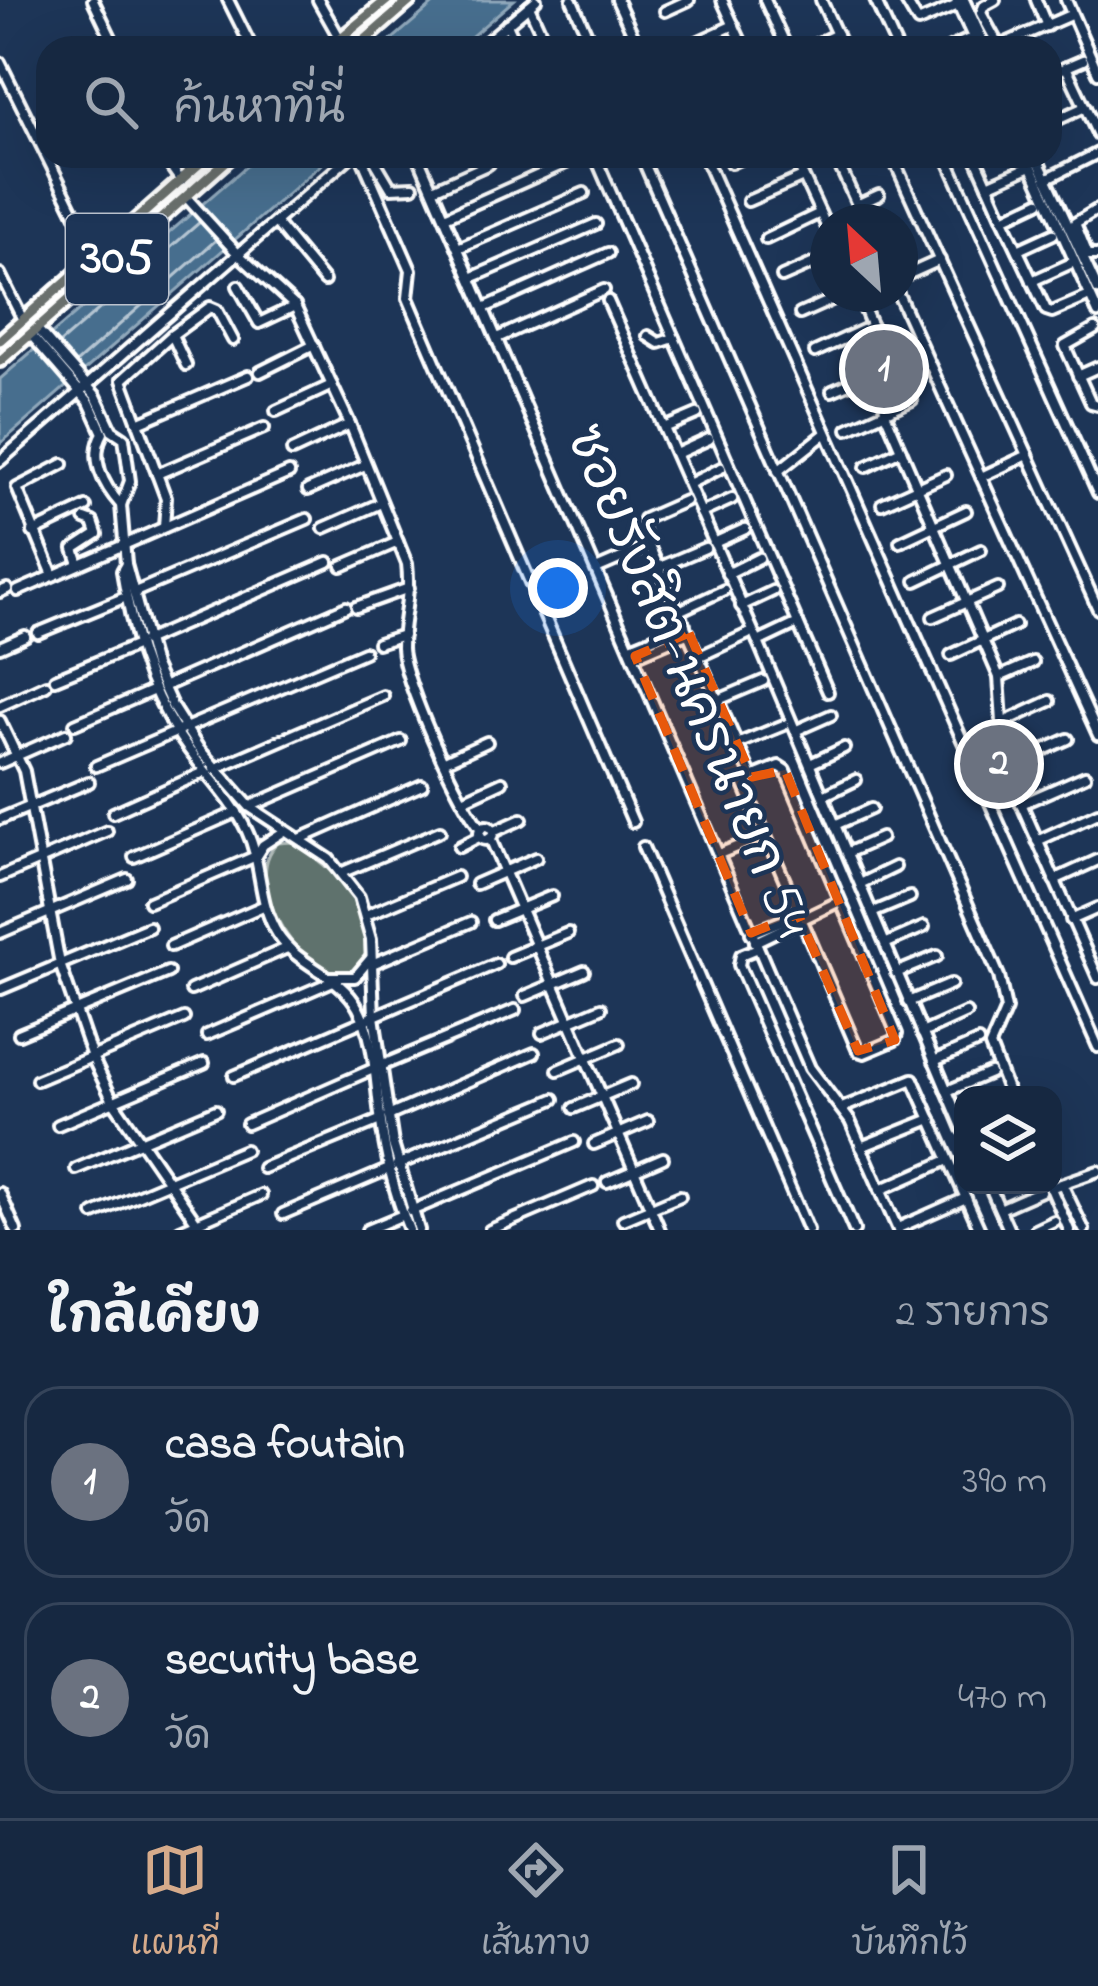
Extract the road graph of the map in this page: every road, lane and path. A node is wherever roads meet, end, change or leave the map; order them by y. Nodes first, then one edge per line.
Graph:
1 (93, 0) edge
2 (228, 0) edge
3 (318, 0) edge
4 (411, 0) edge
5 (572, 0) edge
6 (616, 0) edge
7 (689, 0) edge
8 (722, 0) edge
9 (765, 0) edge
10 (821, 0) edge
11 (875, 0) edge
12 (905, 0) edge
13 (995, 0) edge
14 (1036, 0) edge
15 (1066, 0) edge
16 (382, 2) edge
17 (960, 2) edge
18 (532, 3) edge
19 (665, 11) dead end
20 (1068, 16) dead end
21 (507, 24) junction
22 (734, 25) junction
23 (1047, 26) junction
24 (837, 34) joint
25 (110, 36) edge
26 (246, 36) edge
27 (339, 36) edge
28 (347, 36) edge
29 (370, 36) edge
30 (493, 36) edge
31 (512, 36) edge
32 (544, 36) edge
33 (588, 36) edge
34 (633, 36) edge
35 (710, 36) edge
36 (739, 36) edge
37 (782, 36) edge
38 (833, 36) edge
39 (892, 36) edge
40 (976, 36) edge
41 (994, 36) edge
42 (1023, 36) edge
43 (1090, 55) edge
44 (0, 62) edge
45 (1066, 67) junction
46 (1062, 69) edge
47 (1098, 73) edge
48 (1085, 107) junction
49 (1062, 118) edge
50 (36, 135) edge
51 (1098, 135) edge
52 (1098, 153) edge
53 (52, 168) edge
54 (172, 168) edge
55 (187, 168) edge
56 (194, 168) edge
57 (221, 168) edge
58 (338, 168) edge
59 (366, 168) edge
60 (379, 168) edge
61 (425, 168) edge
62 (480, 168) edge
63 (555, 168) edge
64 (600, 168) edge
65 (646, 168) edge
66 (709, 168) edge
67 (799, 168) edge
68 (840, 168) edge
69 (898, 168) edge
70 (951, 168) edge
71 (980, 168) edge
72 (1015, 168) edge
73 (1036, 168) edge
74 (191, 171) junction
75 (803, 177) junction
76 (1043, 180) junction
77 (181, 181) junction
78 (988, 185) junction
79 (413, 187) dead end
80 (433, 189) junction
81 (584, 193) dead end
82 (879, 195) dead end
83 (191, 201) junction
84 (748, 201) dead end
85 (1039, 202) dead end
86 (816, 204) edge
87 (857, 204) edge
88 (859, 204) edge
89 (1098, 209) edge
90 (446, 218) junction
91 (810, 218) edge
92 (1003, 219) junction
93 (276, 223) junction
94 (596, 224) dead end
95 (1053, 234) dead end
96 (766, 239) dead end
97 (458, 248) junction
98 (1018, 250) junction
99 (236, 251) junction
100 (608, 254) dead end
101 (1098, 255) edge
102 (96, 256) junction
103 (940, 260) junction
104 (1074, 262) junction
105 (810, 264) edge
106 (918, 270) edge
107 (0, 274) edge
108 (782, 277) dead end
109 (471, 278) junction
110 (324, 281) dead end
111 (1032, 281) junction
112 (238, 286) dead end
113 (604, 290) dead end
114 (1098, 290) edge
115 (1084, 298) dead end
116 (608, 301) dead end
117 (295, 306) junction
118 (484, 308) junction
119 (810, 310) edge
120 (866, 312) edge
121 (906, 312) edge
122 (800, 314) dead end
123 (1098, 314) edge
124 (23, 320) junction
125 (872, 326) junction
126 (1095, 329) edge
127 (172, 334) junction
128 (36, 335) junction
129 (648, 336) dead end
130 (496, 338) junction
131 (674, 338) junction
132 (0, 340) edge
133 (233, 340) dead end
134 (314, 345) junction
135 (815, 352) dead end
136 (884, 355) junction
137 (0, 361) edge
138 (186, 365) dead end
139 (1098, 367) edge
140 (260, 372) dead end
141 (879, 374) junction
142 (248, 376) dead end
143 (1078, 376) junction
144 (79, 384) junction
145 (332, 385) junction
146 (832, 391) dead end
147 (912, 400) dead end
148 (1098, 405) edge
149 (276, 411) dead end
150 (885, 412) junction
151 (697, 414) dead end
152 (138, 423) junction
153 (350, 424) junction
154 (264, 428) dead end
155 (664, 428) junction
156 (848, 429) dead end
157 (107, 432) junction
158 (826, 433) junction
159 (709, 439) dead end
160 (901, 450) junction
161 (292, 452) dead end
162 (676, 454) junction
163 (1028, 455) junction
164 (0, 461) edge
165 (63, 464) dead end
166 (365, 465) junction
167 (866, 466) dead end
168 (721, 468) dead end
169 (778, 471) junction
170 (289, 473) dead end
171 (157, 474) junction
172 (946, 475) dead end
173 (981, 477) junction
174 (688, 484) junction
175 (917, 489) junction
176 (308, 490) dead end
177 (1098, 493) edge
178 (732, 499) dead end
179 (685, 501) dead end
180 (382, 503) junction
181 (882, 504) dead end
182 (121, 505) junction
183 (966, 512) dead end
184 (701, 513) junction
185 (307, 519) dead end
186 (164, 527) junction
187 (933, 527) junction
188 (325, 528) dead end
189 (745, 529) dead end
190 (33, 532) junction
191 (398, 542) junction
192 (900, 542) dead end
193 (125, 544) junction
194 (709, 546) junction
195 (640, 550) dead end
196 (981, 550) dead end
197 (759, 559) dead end
198 (328, 562) dead end
199 (79, 564) junction
200 (950, 565) junction
201 (342, 566) dead end
202 (660, 566) junction
203 (596, 569) junction
204 (727, 574) junction
205 (53, 575) junction
206 (916, 581) dead end
207 (409, 588) junction
208 (998, 588) dead end
209 (8, 590) edge
210 (724, 590) dead end
211 (773, 591) dead end
212 (131, 594) junction
213 (967, 602) junction
214 (741, 606) junction
215 (1098, 609) edge
216 (679, 610) junction
217 (934, 617) dead end
218 (798, 623) junction
219 (1016, 625) dead end
220 (687, 629) junction
221 (38, 633) dead end
222 (748, 634) dead end
223 (404, 635) junction
224 (25, 636) dead end
225 (983, 640) junction
226 (758, 642) junction
227 (141, 643) junction
228 (378, 643) dead end
229 (0, 647) edge
230 (364, 652) dead end
231 (633, 652) junction
232 (951, 655) dead end
233 (700, 656) junction
234 (1033, 662) dead end
235 (1000, 677) junction
236 (763, 681) dead end
237 (158, 688) junction
238 (828, 692) dead end
239 (383, 697) dead end
240 (718, 700) junction
241 (1050, 701) dead end
242 (0, 706) edge
243 (831, 715) dead end
244 (0, 721) edge
245 (1002, 723) junction
246 (74, 724) dead end
247 (784, 725) dead end
248 (181, 730) junction
249 (797, 730) junction
250 (66, 734) dead end
251 (1098, 735) edge
252 (1067, 739) dead end
253 (401, 741) dead end
254 (487, 742) dead end
255 (737, 744) junction
256 (844, 748) dead end
257 (19, 755) junction
258 (445, 760) junction
259 (0, 763) edge
260 (812, 763) junction
261 (96, 766) dead end
262 (1005, 767) junction
263 (210, 770) junction
264 (1085, 776) dead end
265 (752, 777) junction
266 (856, 780) dead end
267 (89, 782) dead end
268 (502, 782) dead end
269 (422, 785) dead end
270 (825, 795) junction
271 (463, 800) junction
272 (1021, 804) junction
273 (33, 805) junction
274 (250, 807) junction
275 (871, 809) dead end
276 (237, 812) junction
277 (113, 813) dead end
278 (1098, 814) edge
279 (0, 819) edge
280 (522, 819) dead end
281 (633, 822) dead end
282 (837, 824) junction
283 (107, 831) dead end
284 (440, 831) dead end
285 (284, 832) junction
286 (486, 834) junction
287 (765, 835) junction
288 (881, 838) dead end
289 (299, 839) junction
290 (1037, 841) junction
291 (460, 847) dead end
292 (644, 847) dead end
293 (849, 852) junction
294 (719, 854) junction
295 (134, 856) dead end
296 (256, 856) junction
297 (536, 858) dead end
298 (41, 859) junction
299 (1098, 860) edge
300 (895, 867) dead end
301 (506, 871) junction
302 (343, 872) junction
303 (0, 877) edge
304 (456, 877) dead end
305 (127, 879) dead end
306 (1054, 880) junction
307 (862, 883) junction
308 (476, 884) dead end
309 (552, 896) dead end
310 (910, 897) dead end
311 (840, 901) junction
312 (149, 902) dead end
313 (263, 906) junction
314 (523, 908) junction
315 (1098, 908) edge
316 (50, 912) junction
317 (874, 912) junction
318 (366, 915) junction
319 (801, 917) junction
320 (494, 920) dead end
321 (1071, 920) junction
322 (471, 922) dead end
323 (148, 927) dead end
324 (924, 927) dead end
325 (0, 933) edge
326 (568, 933) dead end
327 (755, 941) junction
328 (887, 943) junction
329 (538, 945) junction
330 (171, 946) dead end
331 (287, 948) junction
332 (1098, 952) edge
333 (937, 956) dead end
334 (510, 957) dead end
335 (1087, 957) junction
336 (372, 960) junction
337 (60, 964) junction
338 (496, 964) dead end
339 (584, 971) dead end
340 (168, 972) dead end
341 (896, 973) junction
342 (1098, 978) edge
343 (331, 979) junction
344 (555, 983) junction
345 (951, 984) dead end
346 (1, 989) edge
347 (191, 989) dead end
348 (525, 996) dead end
349 (908, 1002) junction
350 (601, 1008) dead end
351 (515, 1010) dead end
352 (74, 1011) junction
353 (967, 1013) dead end
354 (374, 1016) junction
355 (184, 1018) dead end
356 (364, 1021) junction
357 (571, 1021) junction
358 (542, 1033) dead end
359 (922, 1033) junction
360 (19, 1034) dead end
361 (207, 1035) dead end
362 (978, 1042) dead end
363 (619, 1045) dead end
364 (1098, 1047) edge
365 (534, 1053) dead end
366 (92, 1057) junction
367 (586, 1058) junction
368 (934, 1061) junction
369 (204, 1063) dead end
370 (378, 1067) junction
371 (558, 1070) dead end
372 (990, 1073) dead end
373 (234, 1076) dead end
374 (37, 1080) dead end
375 (631, 1084) dead end
376 (1006, 1086) edge
377 (947, 1091) junction
378 (603, 1096) junction
379 (554, 1099) dead end
380 (113, 1101) junction
381 (954, 1105) edge
382 (574, 1108) dead end
383 (842, 1108) junction
384 (216, 1110) dead end
385 (384, 1118) junction
386 (931, 1119) junction
387 (648, 1120) dead end
388 (247, 1124) dead end
389 (58, 1125) dead end
390 (619, 1133) junction
391 (143, 1140) junction
392 (574, 1142) dead end
393 (594, 1144) dead end
394 (861, 1147) junction
395 (245, 1150) dead end
396 (664, 1158) dead end
397 (948, 1160) junction
398 (393, 1167) junction
399 (263, 1168) dead end
400 (76, 1169) dead end
401 (635, 1171) junction
402 (1098, 1171) edge
403 (171, 1181) junction
404 (607, 1182) dead end
405 (1062, 1184) joint
406 (593, 1186) dead end
407 (880, 1190) junction
408 (0, 1192) edge
409 (993, 1194) edge
410 (1034, 1194) edge
411 (1050, 1194) edge
412 (261, 1195) dead end
413 (680, 1196) dead end
414 (966, 1198) junction
415 (651, 1208) junction
416 (1000, 1209) junction
417 (407, 1213) junction
418 (94, 1214) dead end
419 (283, 1214) dead end
420 (623, 1220) dead end
421 (1054, 1221) dead end
422 (15, 1226) edge
423 (200, 1226) edge
424 (0, 1229) edge
425 (898, 1229) edge
426 (180, 1230) edge
427 (367, 1230) edge
428 (410, 1230) edge
429 (419, 1230) edge
430 (490, 1230) edge
431 (659, 1230) edge
432 (808, 1230) edge
433 (854, 1230) edge
434 (980, 1230) edge
435 (1009, 1230) edge
436 (1035, 1230) edge
437 (1069, 1230) edge
438 (1084, 1230) edge

1 - 25 street
2 - 26 street
3 - 27 street
4 - 29 main road
5 - 33 street
6 - 34 street
7 - 19 street
8 - 22 street
9 - 37 street
10 - 24 street
11 - 39 street
12 - 17 street
13 - 41 street
14 - 23 street
15 - 43 street
16 - 28 main road
17 - 40 street
18 - 21 street
18 - 32 street
20 - 23 street
21 - 30 street
21 - 31 street
22 - 35 street
22 - 36 street
23 - 42 street
24 - 38 street
43 - 45 street
43 - 47 street
44 - 50 street
45 - 46 street
45 - 48 street
48 - 49 street
48 - 51 street
52 - 76 street
53 - 102 street
54 - 77 street
55 - 74 street
56 - 74 main road, 305
57 - 83 main road, 305
58 - 93 street
59 - 281 street
60 - 79 street
61 - 80 street, ซอยรังสิต-นครนายก 54
62 - 80 street
63 - 90 street
64 - 131 street
65 - 169 street
66 - 158 street
67 - 75 street
68 - 87 street
69 - 103 street
70 - 177 street
71 - 78 street
72 - 78 street
73 - 76 street
74 - 77 main road, 305
75 - 84 street
75 - 86 street
76 - 104 street
76 - 114 street
77 - 102 main road, 305
78 - 92 street
80 - 90 street, ซอยรังสิต-นครนายก 54
81 - 97 street
82 - 88 street
83 - 99 street
83 - 128 main road, 305
85 - 92 street
89 - 101 street
90 - 97 street, ซอยรังสิต-นครนายก 54
91 - 96 street
92 - 98 street
93 - 99 street
93 - 110 street
94 - 109 street
95 - 98 street
97 - 109 street, ซอยรังสิต-นครนายก 54
98 - 111 street
99 - 117 street
99 - 144 street
100 - 118 street
102 - 124 main road, 305
103 - 106 street
103 - 163 street
104 - 111 street
104 - 123 street
105 - 108 street
107 - 124 street
109 - 118 street, ซอยรังสิต-นครนายก 54
111 - 115 street
112 - 117 street
113 - 130 street
116 - 155 street
117 - 134 street
118 - 130 street, ซอยรังสิต-นครนายก 54
119 - 122 street
120 - 125 street
121 - 173 street
124 - 132 main road, 305
125 - 135 street
125 - 136 street
126 - 143 street
127 - 133 street
127 - 138 street
127 - 152 street
128 - 137 main road, 305
128 - 144 street
129 - 131 street
130 - 203 street, ซอยรังสิต-นครนายก 54
131 - 218 street
134 - 140 street
134 - 145 street
136 - 141 street
136 - 141 street
139 - 143 street
141 - 146 street
141 - 150 street
142 - 152 street
143 - 148 street
144 - 157 street
144 - 164 street
145 - 149 street
145 - 153 street
147 - 150 street
150 - 156 street
150 - 160 street
151 - 155 street
152 - 171 street
153 - 161 street
153 - 166 street
154 - 171 street
155 - 162 street
157 - 182 street
157 - 182 street
158 - 169 street
158 - 364 street
159 - 162 street
160 - 167 street
160 - 175 street
162 - 174 street
163 - 173 street
163 - 215 street
165 - 190 street
166 - 176 street
166 - 180 street
168 - 174 street
169 - 376 street
170 - 186 street
171 - 186 street
172 - 175 street
173 - 251 street
174 - 184 street
175 - 181 street
175 - 187 street
178 - 184 street
179 - 202 street
180 - 188 street
180 - 191 street
182 - 193 street
183 - 187 street
184 - 194 street
185 - 212 street
186 - 193 street
187 - 192 street
187 - 200 street
189 - 194 street
190 - 199 street
190 - 205 street
191 - 201 street
191 - 207 street
193 - 199 street
193 - 212 street
194 - 202 street
194 - 204 street
195 - 203 street
196 - 200 street
197 - 204 street
198 - 227 street
199 - 205 street
200 - 206 street
200 - 213 street
202 - 216 street
203 - 231 street, ซอยรังสิต-นครนายก 54
204 - 214 street
205 - 209 street
207 - 223 street
207 - 237 street
208 - 213 street
210 - 216 street
211 - 214 street
212 - 221 street
212 - 227 street
213 - 217 street
213 - 225 street
214 - 226 street
216 - 220 street
218 - 226 street
218 - 238 street
219 - 225 street
220 - 231 street
220 - 233 street
222 - 233 street
223 - 228 street
223 - 258 street
224 - 229 street
225 - 232 street
225 - 235 street
226 - 249 street
227 - 237 street
227 - 242 street
230 - 248 street
231 - 294 street, ซอยรังสิต-นครนายก 54
233 - 240 street
234 - 235 street
235 - 245 street
236 - 240 street
237 - 246 street
237 - 248 street
239 - 263 street
240 - 255 street
241 - 245 street
243 - 249 street
244 - 257 street
245 - 262 street
247 - 255 street
248 - 261 street
248 - 263 street
249 - 260 street
250 - 257 street
252 - 262 street
253 - 274 street
254 - 258 street
255 - 265 street
256 - 260 street
257 - 259 street
257 - 273 street
258 - 271 street
260 - 270 street
262 - 272 street
263 - 274 street
263 - 276 street
263 - 277 street
264 - 272 street
265 - 287 street
265 - 311 street
266 - 270 street
267 - 273 street
268 - 271 street
269 - 289 street
270 - 282 street
271 - 286 street
272 - 290 street
273 - 279 street
273 - 298 street
274 - 285 street
275 - 282 street
276 - 295 street
276 - 296 street
278 - 290 street
280 - 286 street
282 - 293 street
283 - 298 street
284 - 302 street
285 - 289 street
285 - 296 street
286 - 291 street
286 - 301 street
287 - 294 street
287 - 319 street
288 - 293 street
289 - 302 street
290 - 306 street
292 - 432 street
293 - 307 street
294 - 327 street, ซอยรังสิต-นครนายก 54
296 - 312 street
296 - 313 street
297 - 301 street
298 - 303 street
298 - 316 street
299 - 306 street
300 - 307 street
301 - 308 street
301 - 314 street
302 - 318 street
304 - 318 street
305 - 316 street
306 - 321 street
307 - 317 street
309 - 314 street
310 - 317 street
311 - 319 street
311 - 319 street
313 - 330 street
313 - 331 street
314 - 320 street
314 - 329 street
315 - 321 street
316 - 325 street
316 - 337 street
317 - 328 street
318 - 336 street
319 - 327 street
321 - 335 street
322 - 336 street
323 - 337 street
324 - 328 street
326 - 329 street
327 - 383 street, ซอยรังสิต-นครนายก 54
327 - 433 street
328 - 341 street
329 - 334 street
329 - 344 street
331 - 343 street
331 - 347 street
332 - 335 street
333 - 341 street
335 - 342 street
336 - 343 street
336 - 354 street
337 - 346 street
337 - 352 street
338 - 354 street
339 - 344 street
340 - 352 street
341 - 349 street
343 - 356 street
343 - 361 street
344 - 348 street
344 - 357 street
345 - 349 street
349 - 359 street
350 - 357 street
351 - 370 street
352 - 360 street
352 - 366 street
353 - 359 street
354 - 356 street
354 - 370 street
355 - 366 street
356 - 370 street
356 - 373 street
357 - 358 street
357 - 367 street
359 - 368 street
362 - 368 street
363 - 367 street
365 - 385 street
366 - 374 street
366 - 380 street
367 - 371 street
367 - 378 street
368 - 377 street
369 - 380 street
370 - 385 street
370 - 388 street
372 - 377 street
375 - 378 street
377 - 381 street
378 - 382 street
378 - 390 street
379 - 398 street
380 - 389 street
380 - 391 street
383 - 386 street
383 - 394 street, ซอยรังสิต-นครนายก 54
384 - 391 street
385 - 398 street
385 - 399 street
386 - 394 street
386 - 397 street
387 - 390 street
390 - 393 street
390 - 401 street
391 - 400 street
391 - 403 street
392 - 417 street
394 - 407 street, ซอยรังสิต-นครนายก 54
395 - 403 street
396 - 401 street
397 - 407 street
397 - 414 street
398 - 417 street
398 - 419 street
401 - 404 street
401 - 415 street
402 - 405 street
403 - 418 street
403 - 423 street
405 - 438 street
406 - 430 street
407 - 425 street, ซอยรังสิต-นครนายก 54
408 - 422 street
409 - 416 street
410 - 416 street
411 - 437 street
412 - 423 street
413 - 415 street
414 - 425 street
414 - 434 street
415 - 420 street
415 - 431 street
416 - 435 street
417 - 427 street
417 - 428 street
417 - 429 street
421 - 436 street
422 - 424 street
423 - 426 street

